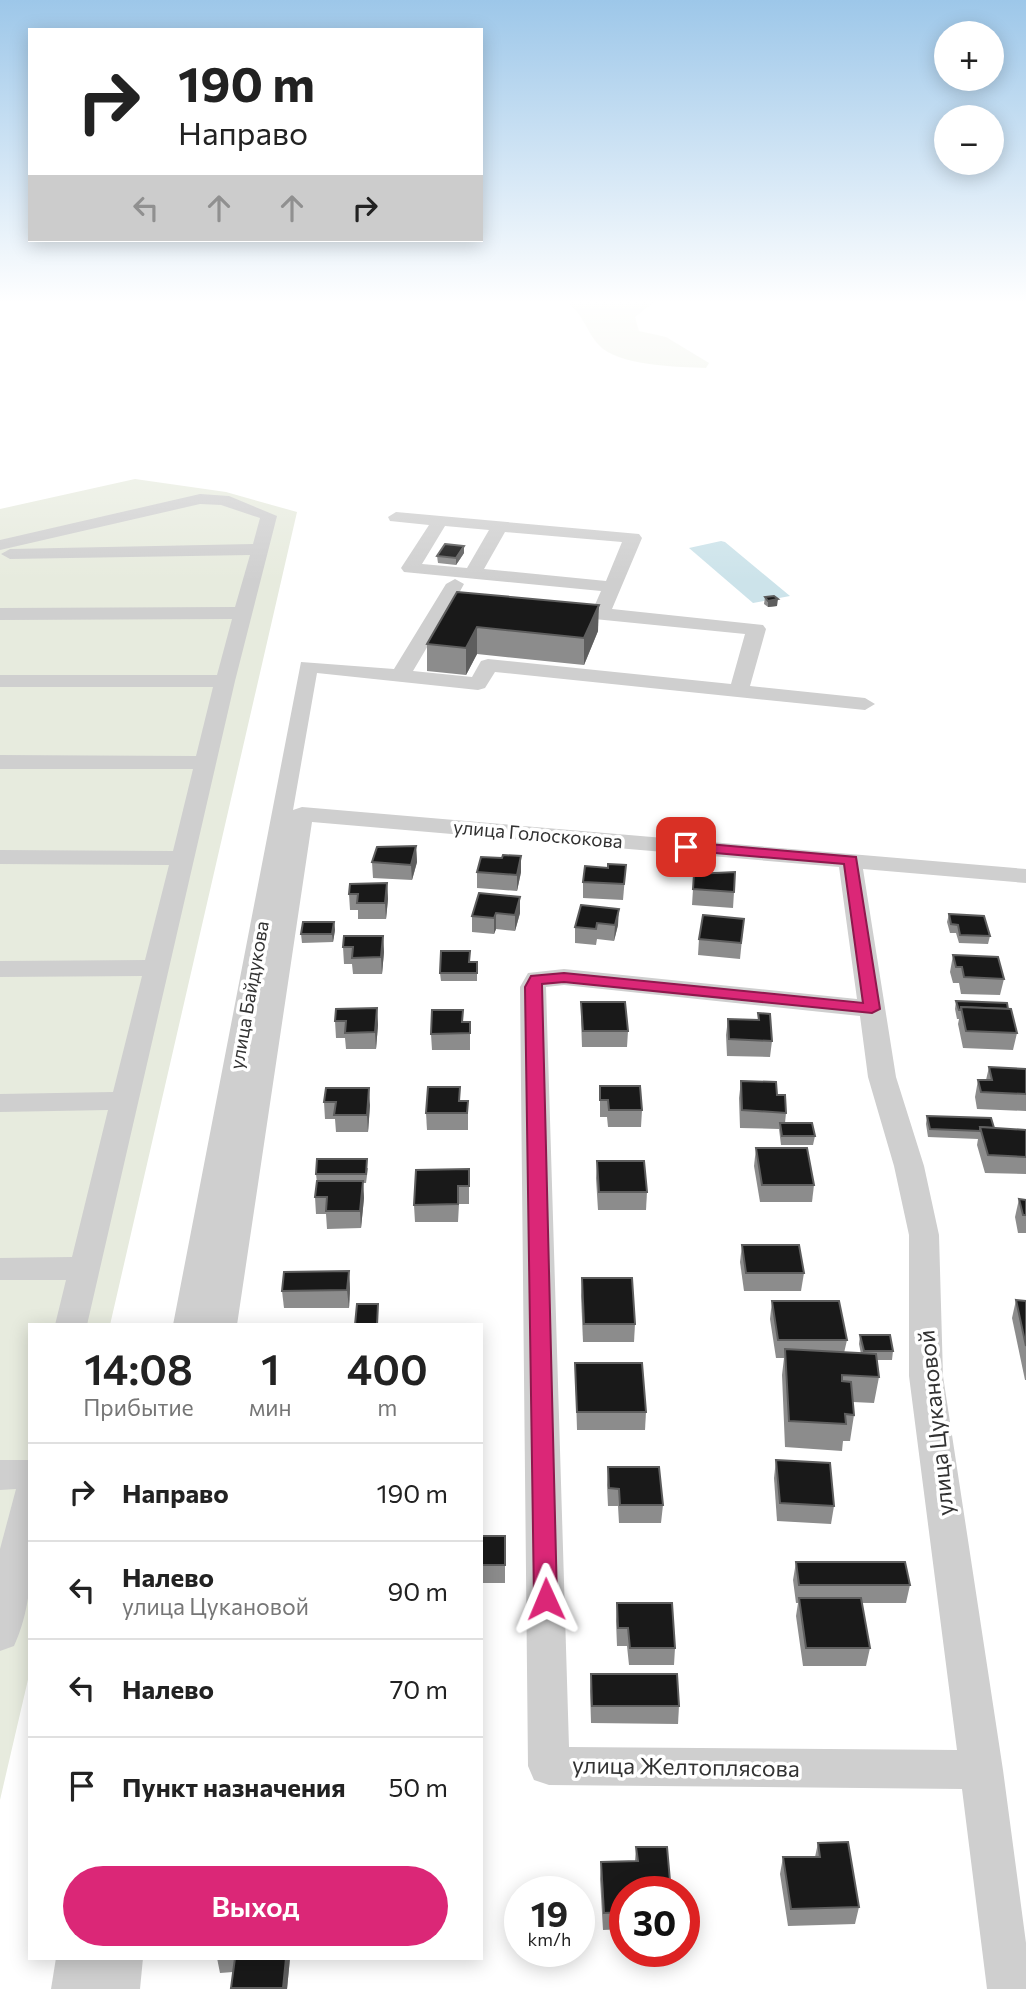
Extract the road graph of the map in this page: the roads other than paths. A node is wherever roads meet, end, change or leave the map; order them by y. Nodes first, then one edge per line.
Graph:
1 (396, 517) dead end
2 (440, 521) junction
3 (500, 526) junction
4 (0, 545) edge
5 (261, 549) junction
6 (0, 554) edge
7 (467, 573) junction
8 (612, 587) junction
9 (446, 599) junction
10 (511, 605) edge
11 (549, 609) edge
12 (244, 613) junction
13 (0, 614) edge
14 (601, 614) junction
15 (400, 676) junction
16 (0, 681) edge
17 (225, 681) junction
18 (739, 691) junction
19 (866, 704) dead end
20 (0, 762) edge
21 (206, 763) junction
22 (302, 814) joint
23 (0, 857) edge
24 (183, 858) junction
25 (850, 860) junction
26 (1026, 876) edge
27 (158, 968) junction
28 (0, 969) edge
29 (872, 1009) junction
30 (125, 1101) junction
31 (0, 1103) edge
32 (84, 1268) junction
33 (0, 1269) edge
34 (71, 1323) edge
35 (189, 1323) edge
36 (221, 1323) edge
37 (28, 1474) edge
38 (0, 1475) edge
39 (28, 1506) edge
40 (0, 1634) edge
41 (982, 1770) junction
42 (79, 1960) edge
43 (121, 1960) edge
44 (74, 1989) edge
45 (117, 1989) edge
46 (1010, 1989) edge

1 - 2 street
2 - 3 street
2 - 7 street
3 - 7 street
3 - 8 street
4 - 5 street
5 - 6 street
5 - 12 street
7 - 8 street
7 - 9 street
8 - 14 street
9 - 10 street
9 - 15 street
11 - 14 street
12 - 13 street
12 - 17 street
14 - 18 street
15 - 18 street
15 - 35 street, улица Байдукова
16 - 17 street
17 - 21 street
18 - 19 street
20 - 21 street
21 - 24 street
22 - 25 street, улица Голоскокова
22 - 36 street, улица Байдукова
23 - 24 street
24 - 27 street
25 - 26 street, улица Голоскокова
25 - 29 street, улица Цукановой
27 - 28 street
27 - 30 street
29 - 41 street, улица Цукановой
29 - 41 street, улица Желтоплясова
30 - 31 street
30 - 32 street
32 - 33 street
32 - 34 street
37 - 38 street
39 - 40 street
41 - 46 street, улица Цукановой
42 - 44 street
43 - 45 street

